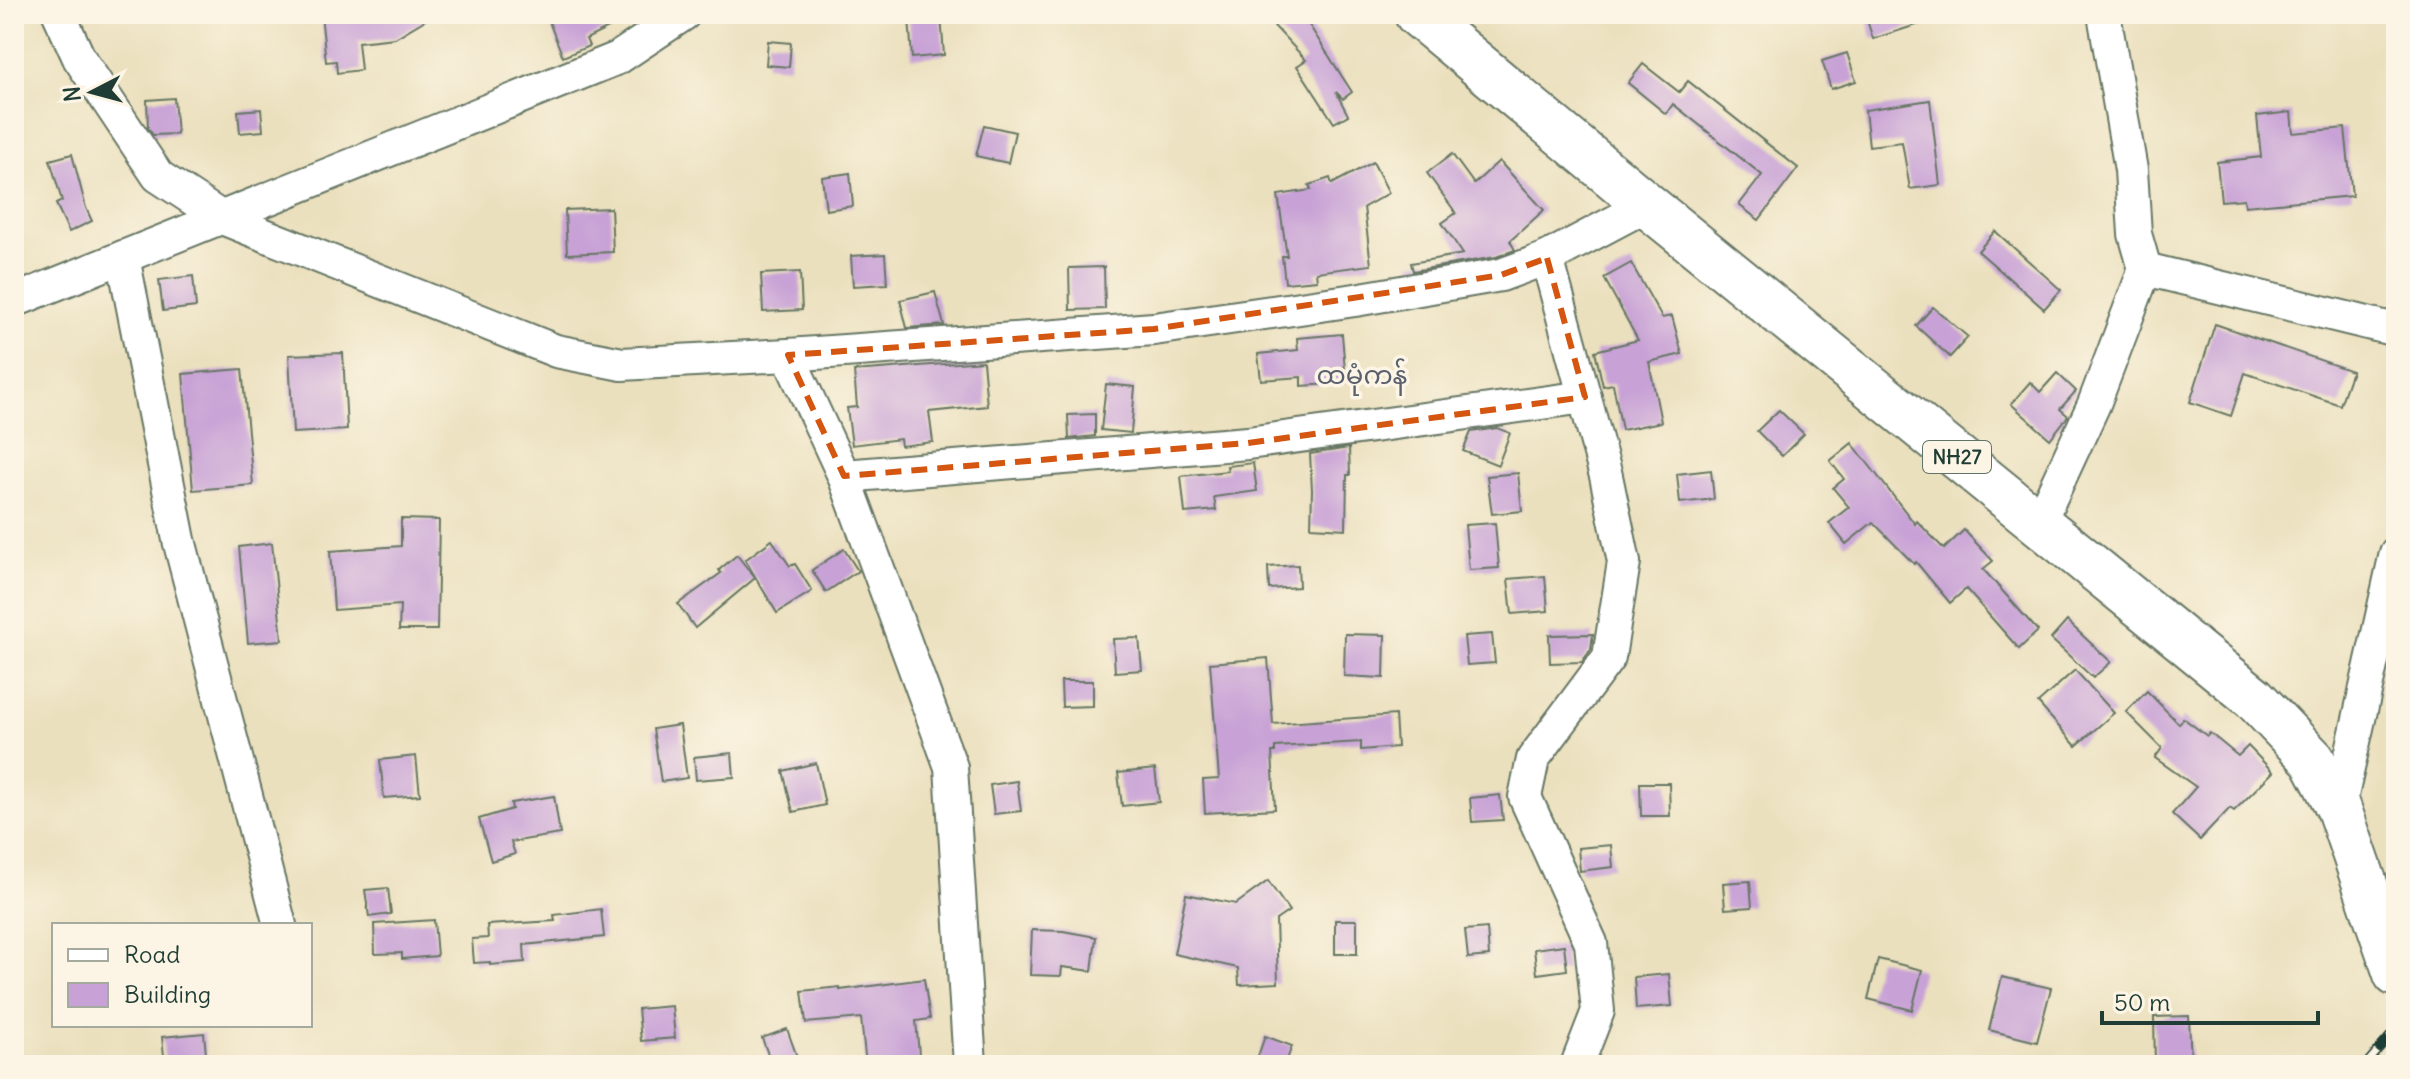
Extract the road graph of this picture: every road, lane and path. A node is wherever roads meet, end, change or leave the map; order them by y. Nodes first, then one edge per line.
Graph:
1 (59, 14) edge
2 (684, 14) edge
3 (1417, 14) edge
4 (2104, 14) edge
5 (1647, 205) junction
6 (222, 218) junction
7 (123, 257) junction
8 (1547, 258) junction
9 (2145, 269) junction
10 (14, 301) edge
11 (2396, 330) edge
12 (788, 355) junction
13 (1585, 397) junction
14 (844, 476) junction
15 (2039, 523) junction
16 (2396, 553) edge
17 (2339, 809) junction
18 (279, 923) edge
19 (2396, 974) edge
20 (970, 1065) edge
21 (1577, 1065) edge

1 - 6 street
2 - 6 street
3 - 5 highway, NH27
4 - 9 street
5 - 8 street
5 - 15 highway, NH27
6 - 7 street
6 - 12 street
7 - 10 street
7 - 18 street
8 - 12 street
8 - 13 street
9 - 11 street
9 - 15 street
12 - 14 street
13 - 14 street
13 - 21 street
14 - 20 street
15 - 17 highway, NH27
16 - 17 street
17 - 19 highway, NH27

